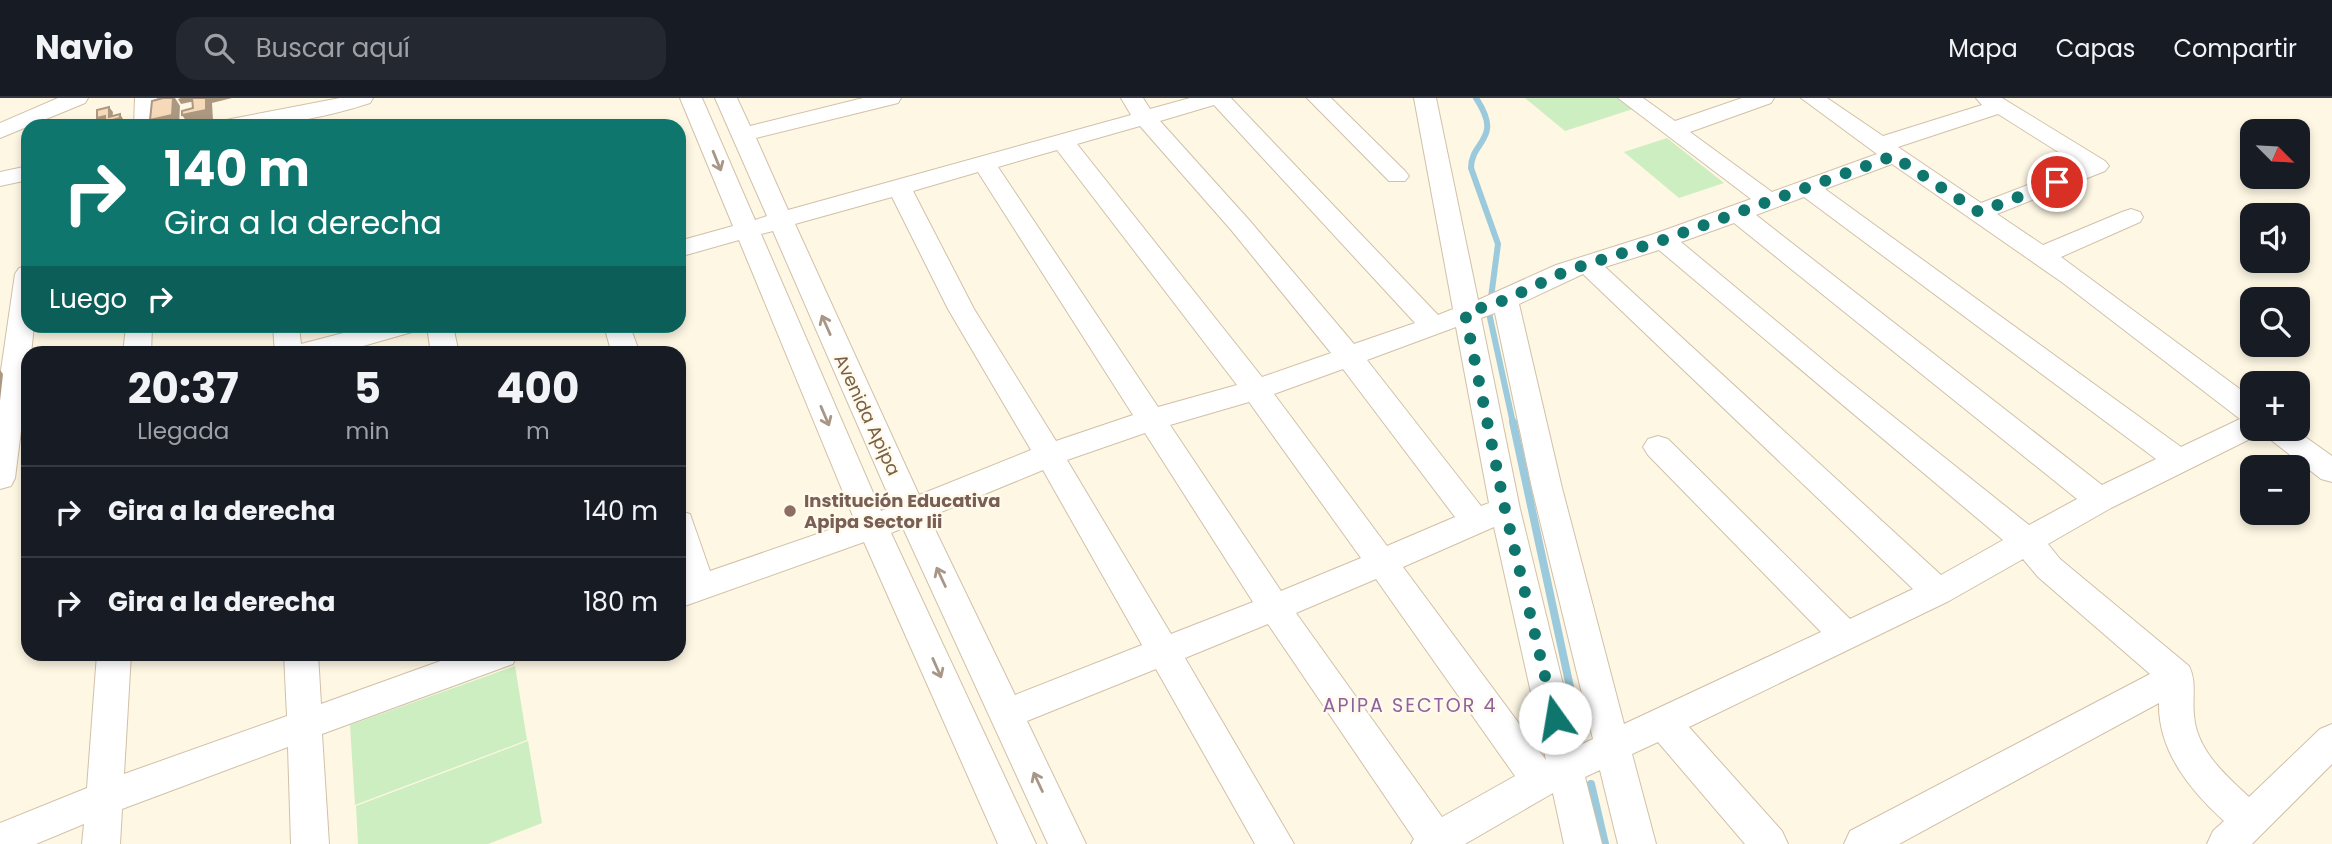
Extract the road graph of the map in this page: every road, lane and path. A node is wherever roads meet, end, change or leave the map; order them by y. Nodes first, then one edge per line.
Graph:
1 (77, 98) edge
2 (146, 98) edge
3 (362, 98) edge
4 (691, 98) edge
5 (726, 98) edge
6 (890, 98) edge
7 (1217, 98) edge
8 (1318, 98) edge
9 (1425, 98) edge
10 (1629, 98) edge
11 (1763, 98) edge
12 (1812, 98) edge
13 (1994, 102) edge
14 (1138, 107) edge
15 (270, 114) edge
16 (28, 119) edge
17 (145, 119) edge
18 (21, 122) edge
19 (1672, 130) junction
20 (0, 131) edge
21 (742, 135) junction
22 (1062, 141) junction
23 (1886, 150) junction
24 (984, 164) junction
25 (21, 174) edge
26 (1397, 176) dead end
27 (0, 179) edge
28 (899, 187) junction
29 (1808, 188) junction
30 (1770, 202) junction
31 (1979, 212) junction
32 (1738, 213) junction
33 (2131, 217) dead end
34 (780, 220) junction
35 (745, 230) junction
36 (1663, 240) junction
37 (686, 246) edge
38 (2041, 256) junction
39 (1588, 265) junction
40 (1505, 300) junction
41 (1465, 313) junction
42 (1433, 326) junction
43 (22, 333) edge
44 (377, 333) edge
45 (328, 346) edge
46 (1346, 357) junction
47 (1256, 390) junction
48 (2240, 404) edge
49 (1150, 420) junction
50 (2240, 431) edge
51 (11, 434) edge
52 (2291, 441) edge
53 (1658, 447) dead end
54 (1049, 456) junction
55 (2179, 461) junction
56 (2332, 471) edge
57 (0, 478) edge
58 (2100, 500) junction
59 (1505, 509) junction
60 (911, 511) junction
61 (1475, 521) junction
62 (873, 527) junction
63 (2029, 543) junction
64 (1381, 561) junction
65 (686, 571) edge
66 (689, 591) edge
67 (1938, 592) junction
68 (1274, 607) junction
69 (1845, 635) junction
70 (1162, 651) junction
71 (113, 661) edge
72 (301, 661) edge
73 (481, 661) edge
74 (2177, 676) junction
75 (1006, 714) junction
76 (1662, 722) junction
77 (304, 727) junction
78 (2332, 740) edge
79 (1613, 748) junction
80 (1554, 775) junction
81 (102, 799) junction
82 (2238, 833) edge
83 (0, 841) edge
84 (1434, 843) edge
85 (101, 844) edge
86 (310, 844) edge
87 (1017, 844) edge
88 (1068, 844) edge
89 (1275, 844) edge
90 (1583, 844) edge
91 (1637, 844) edge
92 (1769, 844) edge
93 (1863, 844) edge

1 - 16 street
2 - 17 street
3 - 15 street
4 -> 35 street, Avenida Apipa
5 - 21 street, Avenida Apipa
6 - 21 street
7 - 14 street
7 - 42 street
8 - 26 street
9 - 41 street
10 - 19 street
11 - 19 street
12 - 23 street
13 - 23 street
13 - 31 street
14 - 22 street
14 - 46 street
18 - 20 street
19 - 30 street
21 - 34 street, Avenida Apipa
22 - 24 street
22 - 47 street
23 - 29 street
23 - 31 street
24 - 28 street
24 - 49 street
25 - 27 street
28 - 34 street
28 - 54 street
29 - 30 street
29 - 55 street
30 - 32 street
31 - 38 street
32 - 36 street
32 - 58 street
33 - 38 street
34 - 35 street
60 -> 34 street, Avenida Apipa
35 - 37 street
35 -> 62 street, Avenida Apipa
36 - 39 street
36 - 63 street
38 - 48 street
39 - 40 street
39 - 67 street
40 - 41 street
40 - 79 street
41 - 42 street
41 - 59 street
42 - 46 street
43 - 51 street
44 - 45 street
46 - 47 street
46 - 61 street
47 - 49 street
47 - 64 street
49 - 54 street
49 - 68 street
50 - 55 street
51 - 57 street
52 - 56 street
53 - 69 street
54 - 60 street
54 - 70 street
55 - 58 street
58 - 63 street
59 - 61 street
59 - 80 street
60 - 62 street
75 -> 60 street, Avenida Apipa
61 - 64 street
62 - 66 street
62 -> 87 street, Avenida Apipa
63 - 67 street
63 - 74 street
64 - 68 street
64 - 80 street
65 - 66 street
67 - 69 street
68 - 70 street
68 - 84 street
69 - 76 street
70 - 75 street
70 - 89 street
71 - 81 street
72 - 77 street
73 - 77 street
74 - 82 street
74 - 93 street
88 -> 75 street, Avenida Apipa
76 - 79 street
76 - 92 street
77 - 81 street
77 - 86 street
78 - 82 street
79 - 80 street
79 - 91 street
80 - 84 street
80 - 90 street
81 - 83 street
81 - 85 street

